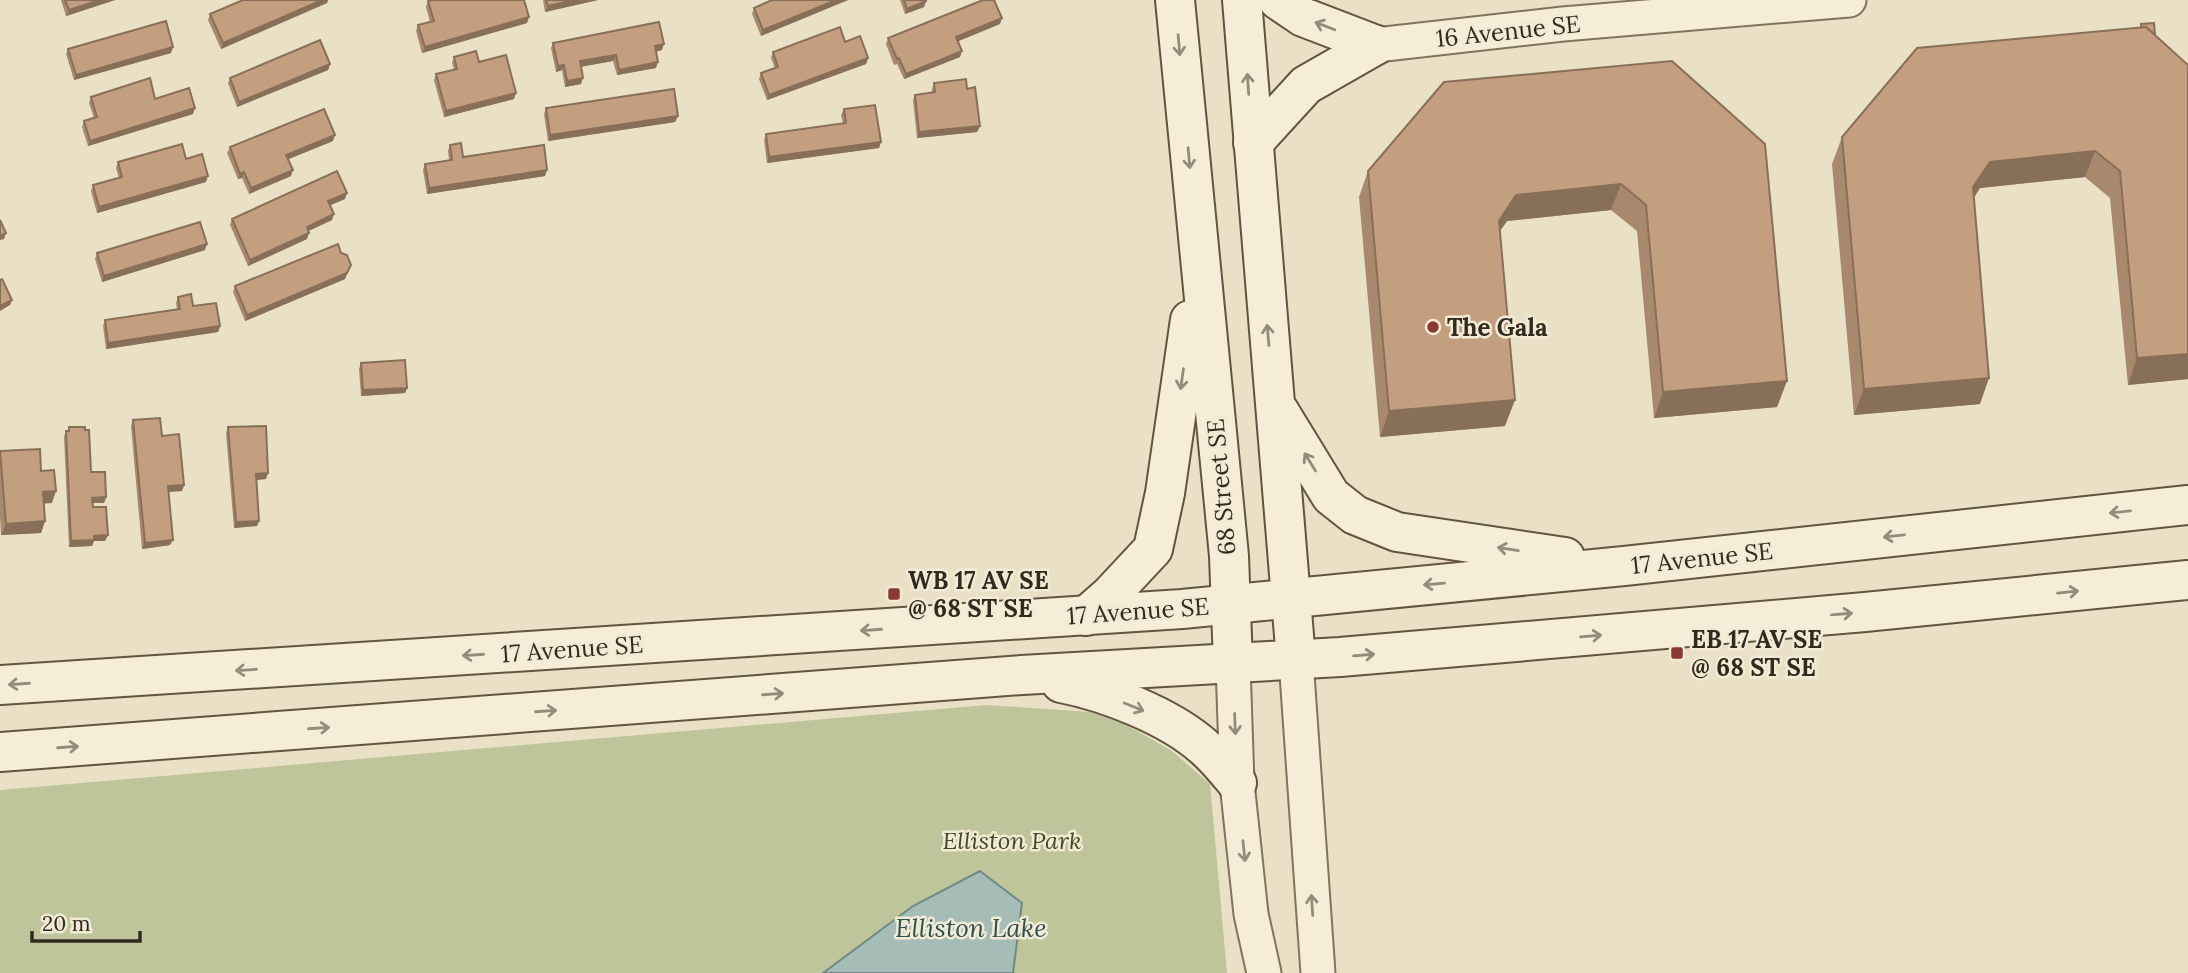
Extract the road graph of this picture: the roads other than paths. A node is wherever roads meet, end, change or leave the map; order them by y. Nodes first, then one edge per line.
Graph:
1 (1175, 0) edge
2 (1242, 0) edge
3 (1278, 0) edge
4 (1849, 0) edge
5 (1562, 12) edge
6 (1376, 45) junction
7 (1253, 143) junction
8 (1199, 263) junction
9 (1274, 404) junction
10 (2188, 505) edge
11 (1624, 566) junction
12 (2188, 580) edge
13 (1291, 597) junction
14 (1229, 604) junction
15 (1086, 616) junction
16 (1296, 660) junction
17 (1233, 664) junction
18 (1022, 675) junction
19 (0, 685) edge
20 (0, 752) edge
21 (1237, 783) junction
22 (1264, 973) edge
23 (1318, 973) edge

1 -> 8 main road, 68 Street SE
7 -> 2 main road
6 -> 3 main road
4 - 5 street, 16 Avenue SE
5 - 6 street, 16 Avenue SE
6 - 7 main road
9 -> 7 main road
8 - 14 main road, 68 Street SE
8 -> 15 main road
11 -> 9 main road
9 - 13 main road
10 -> 11 main road, 17 Avenue SE
11 -> 13 main road, 17 Avenue SE
16 -> 12 main road
13 - 14 main road, 17 Avenue SE
13 - 16 main road
14 - 15 main road, 17 Avenue SE
14 - 17 main road, 68 Street SE
15 -> 19 main road, 17 Avenue SE
16 - 17 main road
23 -> 16 street
17 - 18 main road
17 -> 21 street, 68 Street SE
20 -> 18 main road
18 -> 21 main road
21 -> 22 street, 68 Street SE

